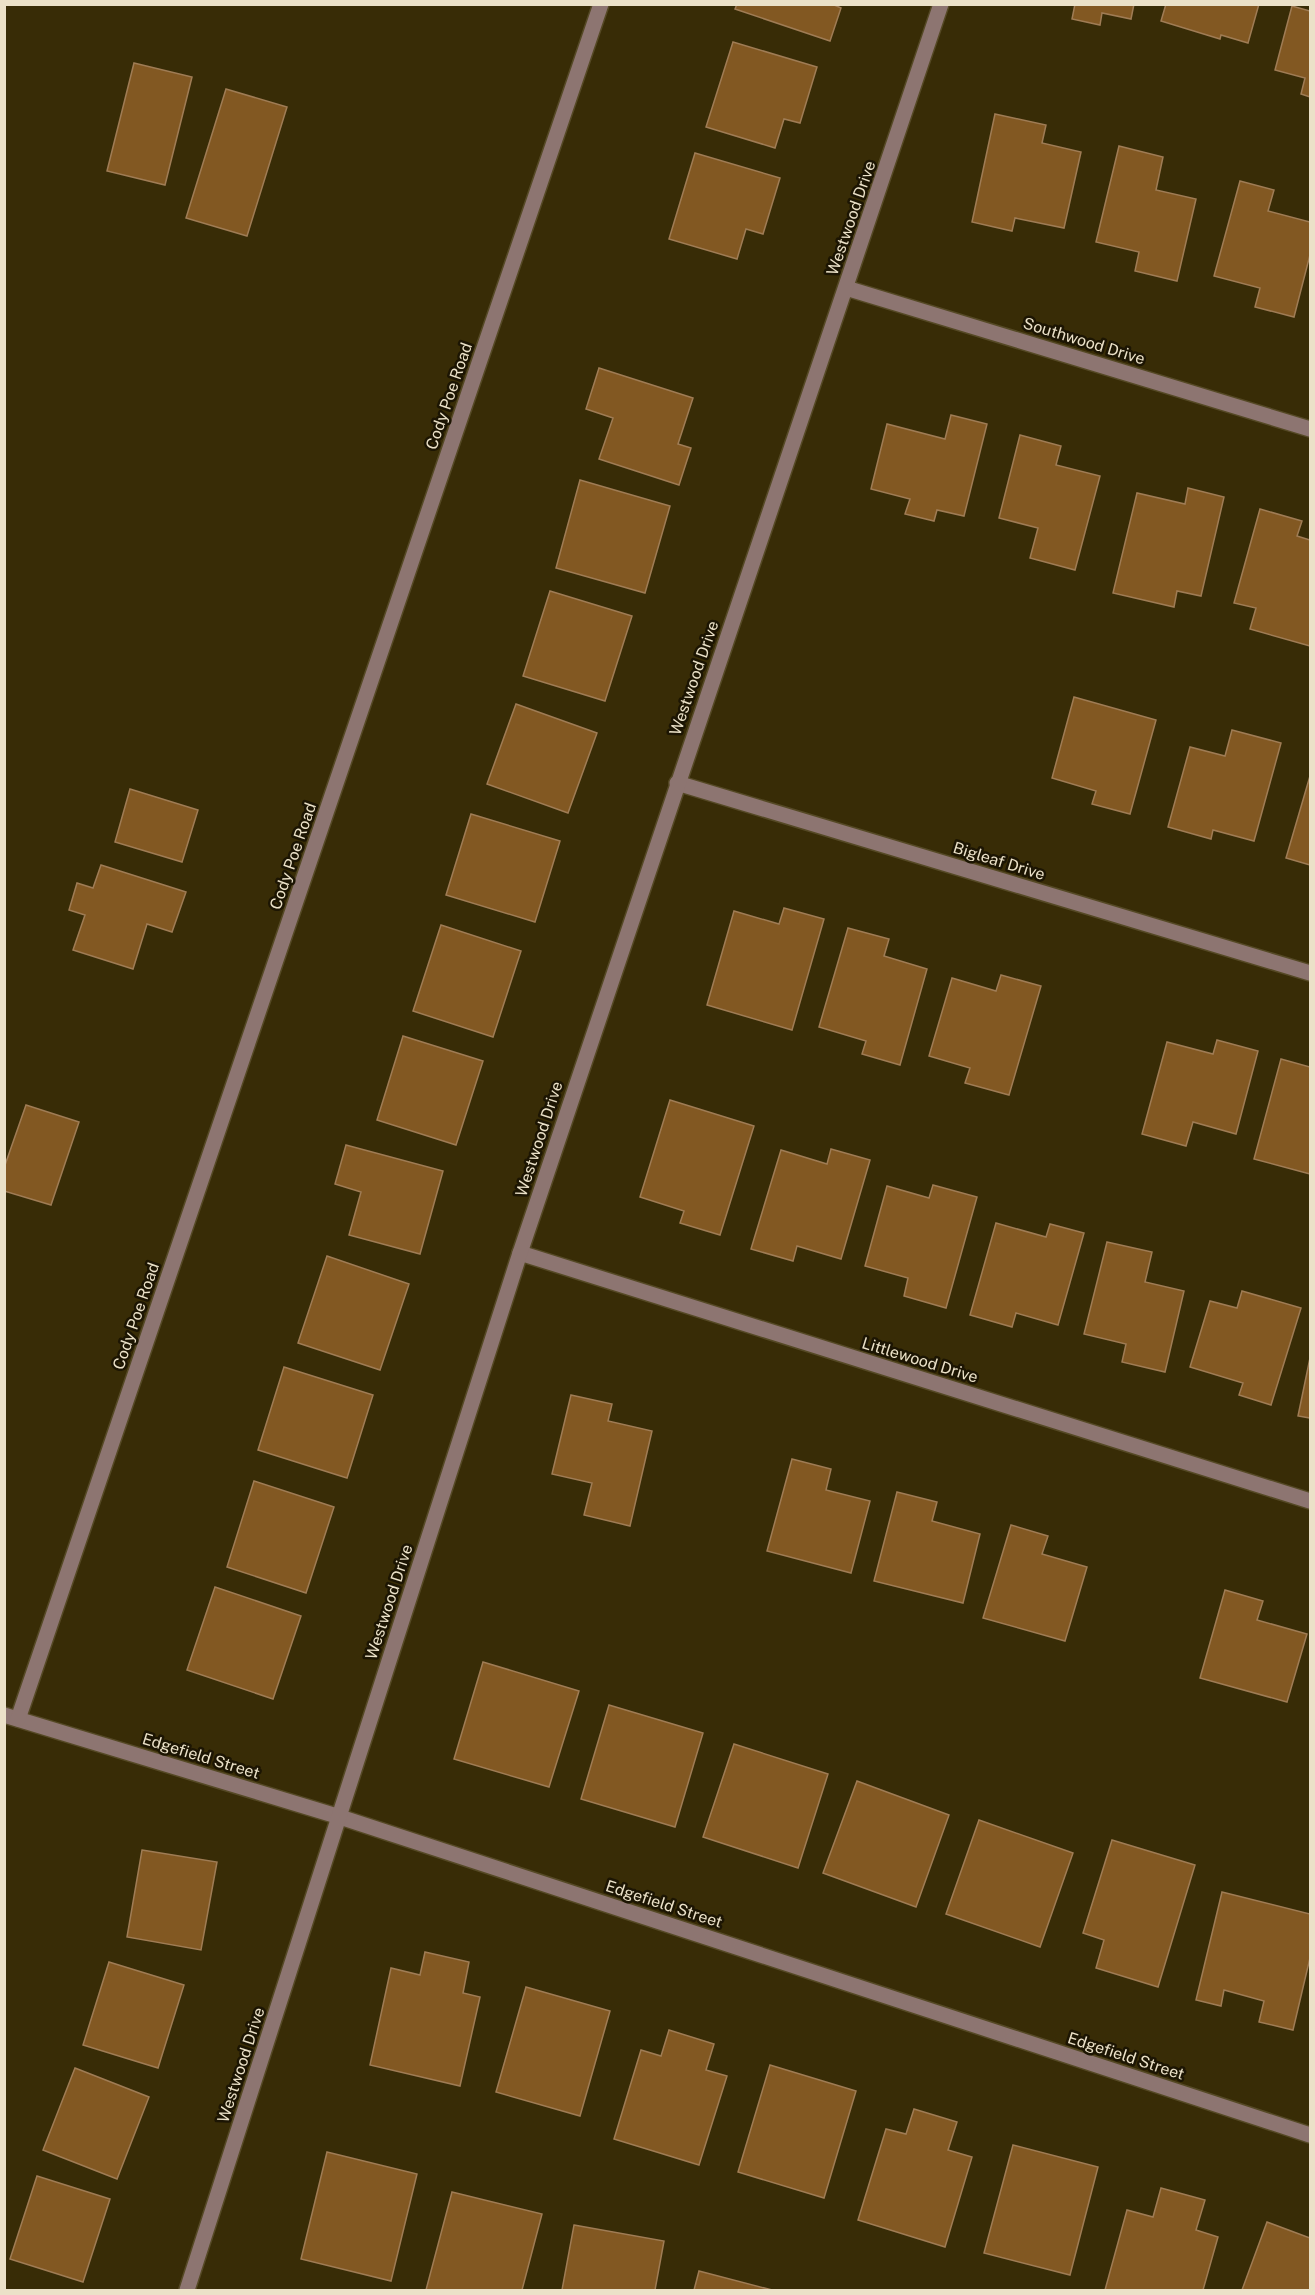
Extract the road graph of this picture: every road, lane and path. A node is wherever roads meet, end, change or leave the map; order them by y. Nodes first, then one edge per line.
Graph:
1 (602, 4) edge
2 (941, 4) edge
3 (846, 288) junction
4 (1311, 429) edge
5 (677, 783) junction
6 (1311, 973) edge
7 (520, 1253) junction
8 (1311, 1501) edge
9 (11, 1717) edge
10 (340, 1817) junction
11 (1311, 2135) edge
12 (187, 2290) edge

1 - 9 street, Cody Poe Road
2 - 3 street, Westwood Drive
3 - 4 street, Southwood Drive
3 - 5 street, Westwood Drive
5 - 6 street, Bigleaf Drive
5 - 7 street, Westwood Drive
7 - 8 street, Littlewood Drive
7 - 10 street, Westwood Drive
9 - 10 street, Edgefield Street
10 - 11 street, Edgefield Street
10 - 12 street, Westwood Drive

